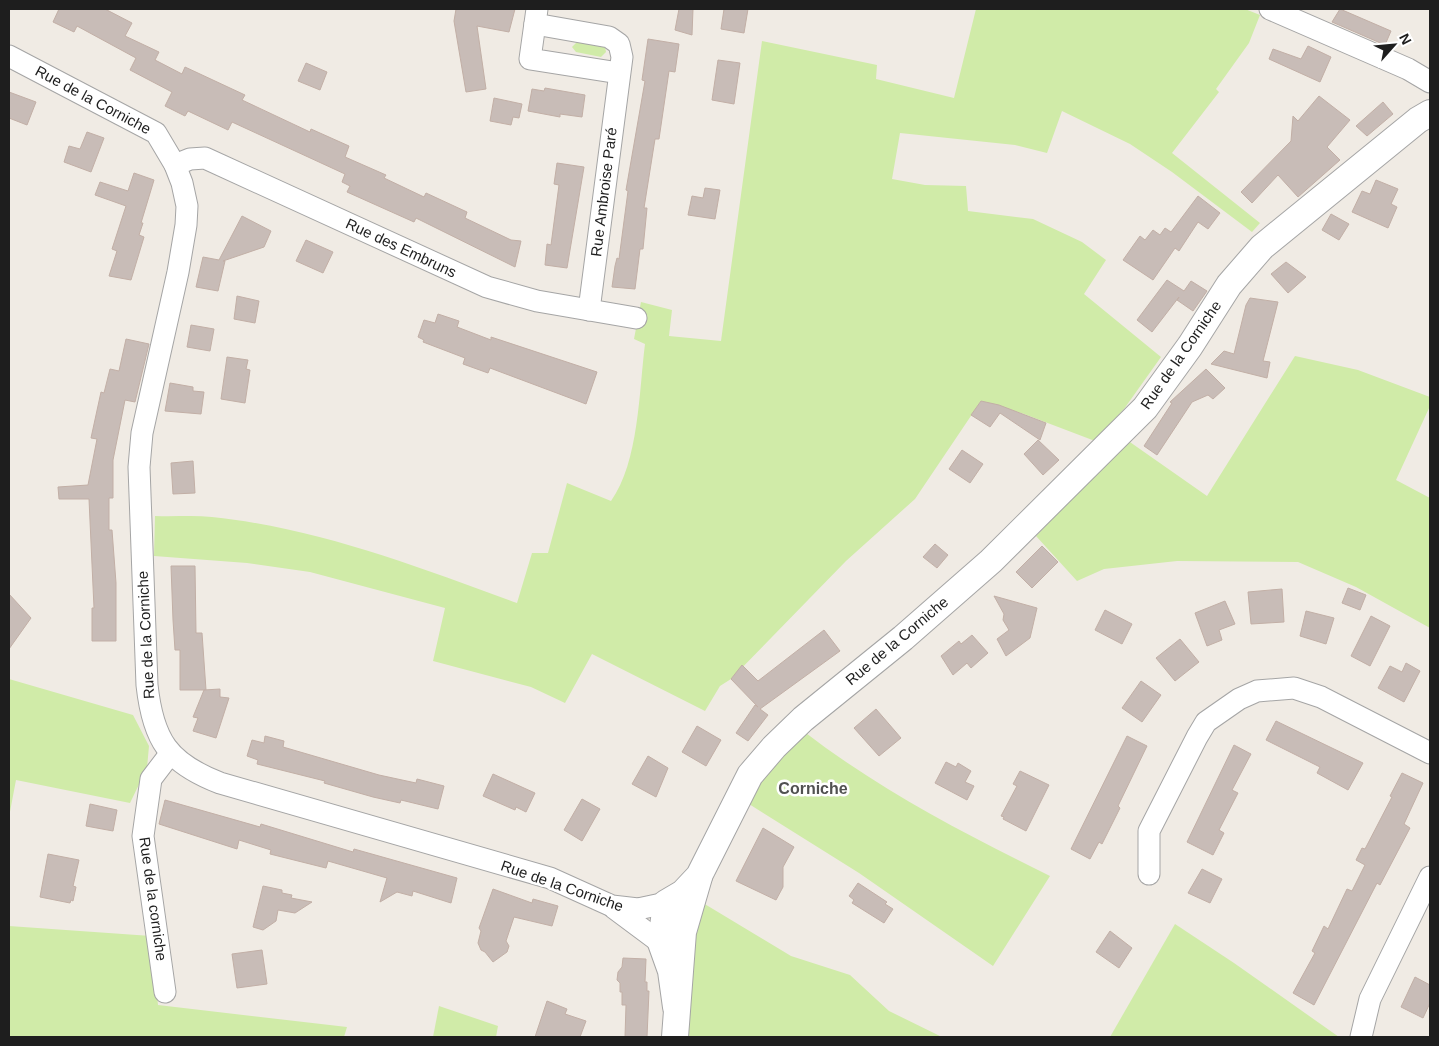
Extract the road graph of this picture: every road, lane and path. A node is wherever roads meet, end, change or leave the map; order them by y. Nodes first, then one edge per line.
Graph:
1 (1270, 9) edge
2 (536, 16) edge
3 (9, 56) edge
4 (619, 73) junction
5 (1430, 82) edge
6 (1430, 113) edge
7 (175, 165) junction
8 (589, 310) junction
9 (636, 318) dead end
10 (1430, 753) edge
11 (170, 754) junction
12 (1149, 874) dead end
13 (699, 876) junction
14 (1430, 877) edge
15 (666, 903) junction
16 (612, 906) junction
17 (672, 937) junction
18 (165, 992) dead end
19 (675, 1037) edge
20 (1361, 1037) edge

1 - 5 street
2 - 4 street, Rue Ambroise Paré
2 - 4 street, Rue Ambroise Paré
3 - 7 street, Rue de la Corniche
4 - 8 street, Rue Ambroise Paré
6 - 13 street, Rue de la Corniche
7 - 8 street, Rue des Embruns
7 - 11 street, Rue de la Corniche
8 - 9 street, Rue des Embruns
10 - 12 street
11 - 16 street, Rue de la Corniche
11 - 18 street, Rue de la corniche
13 - 15 street, Rue de la Corniche
13 - 17 street
14 - 20 street
15 - 16 street, Rue de la Corniche
15 - 17 street
16 - 17 street
17 - 19 street

